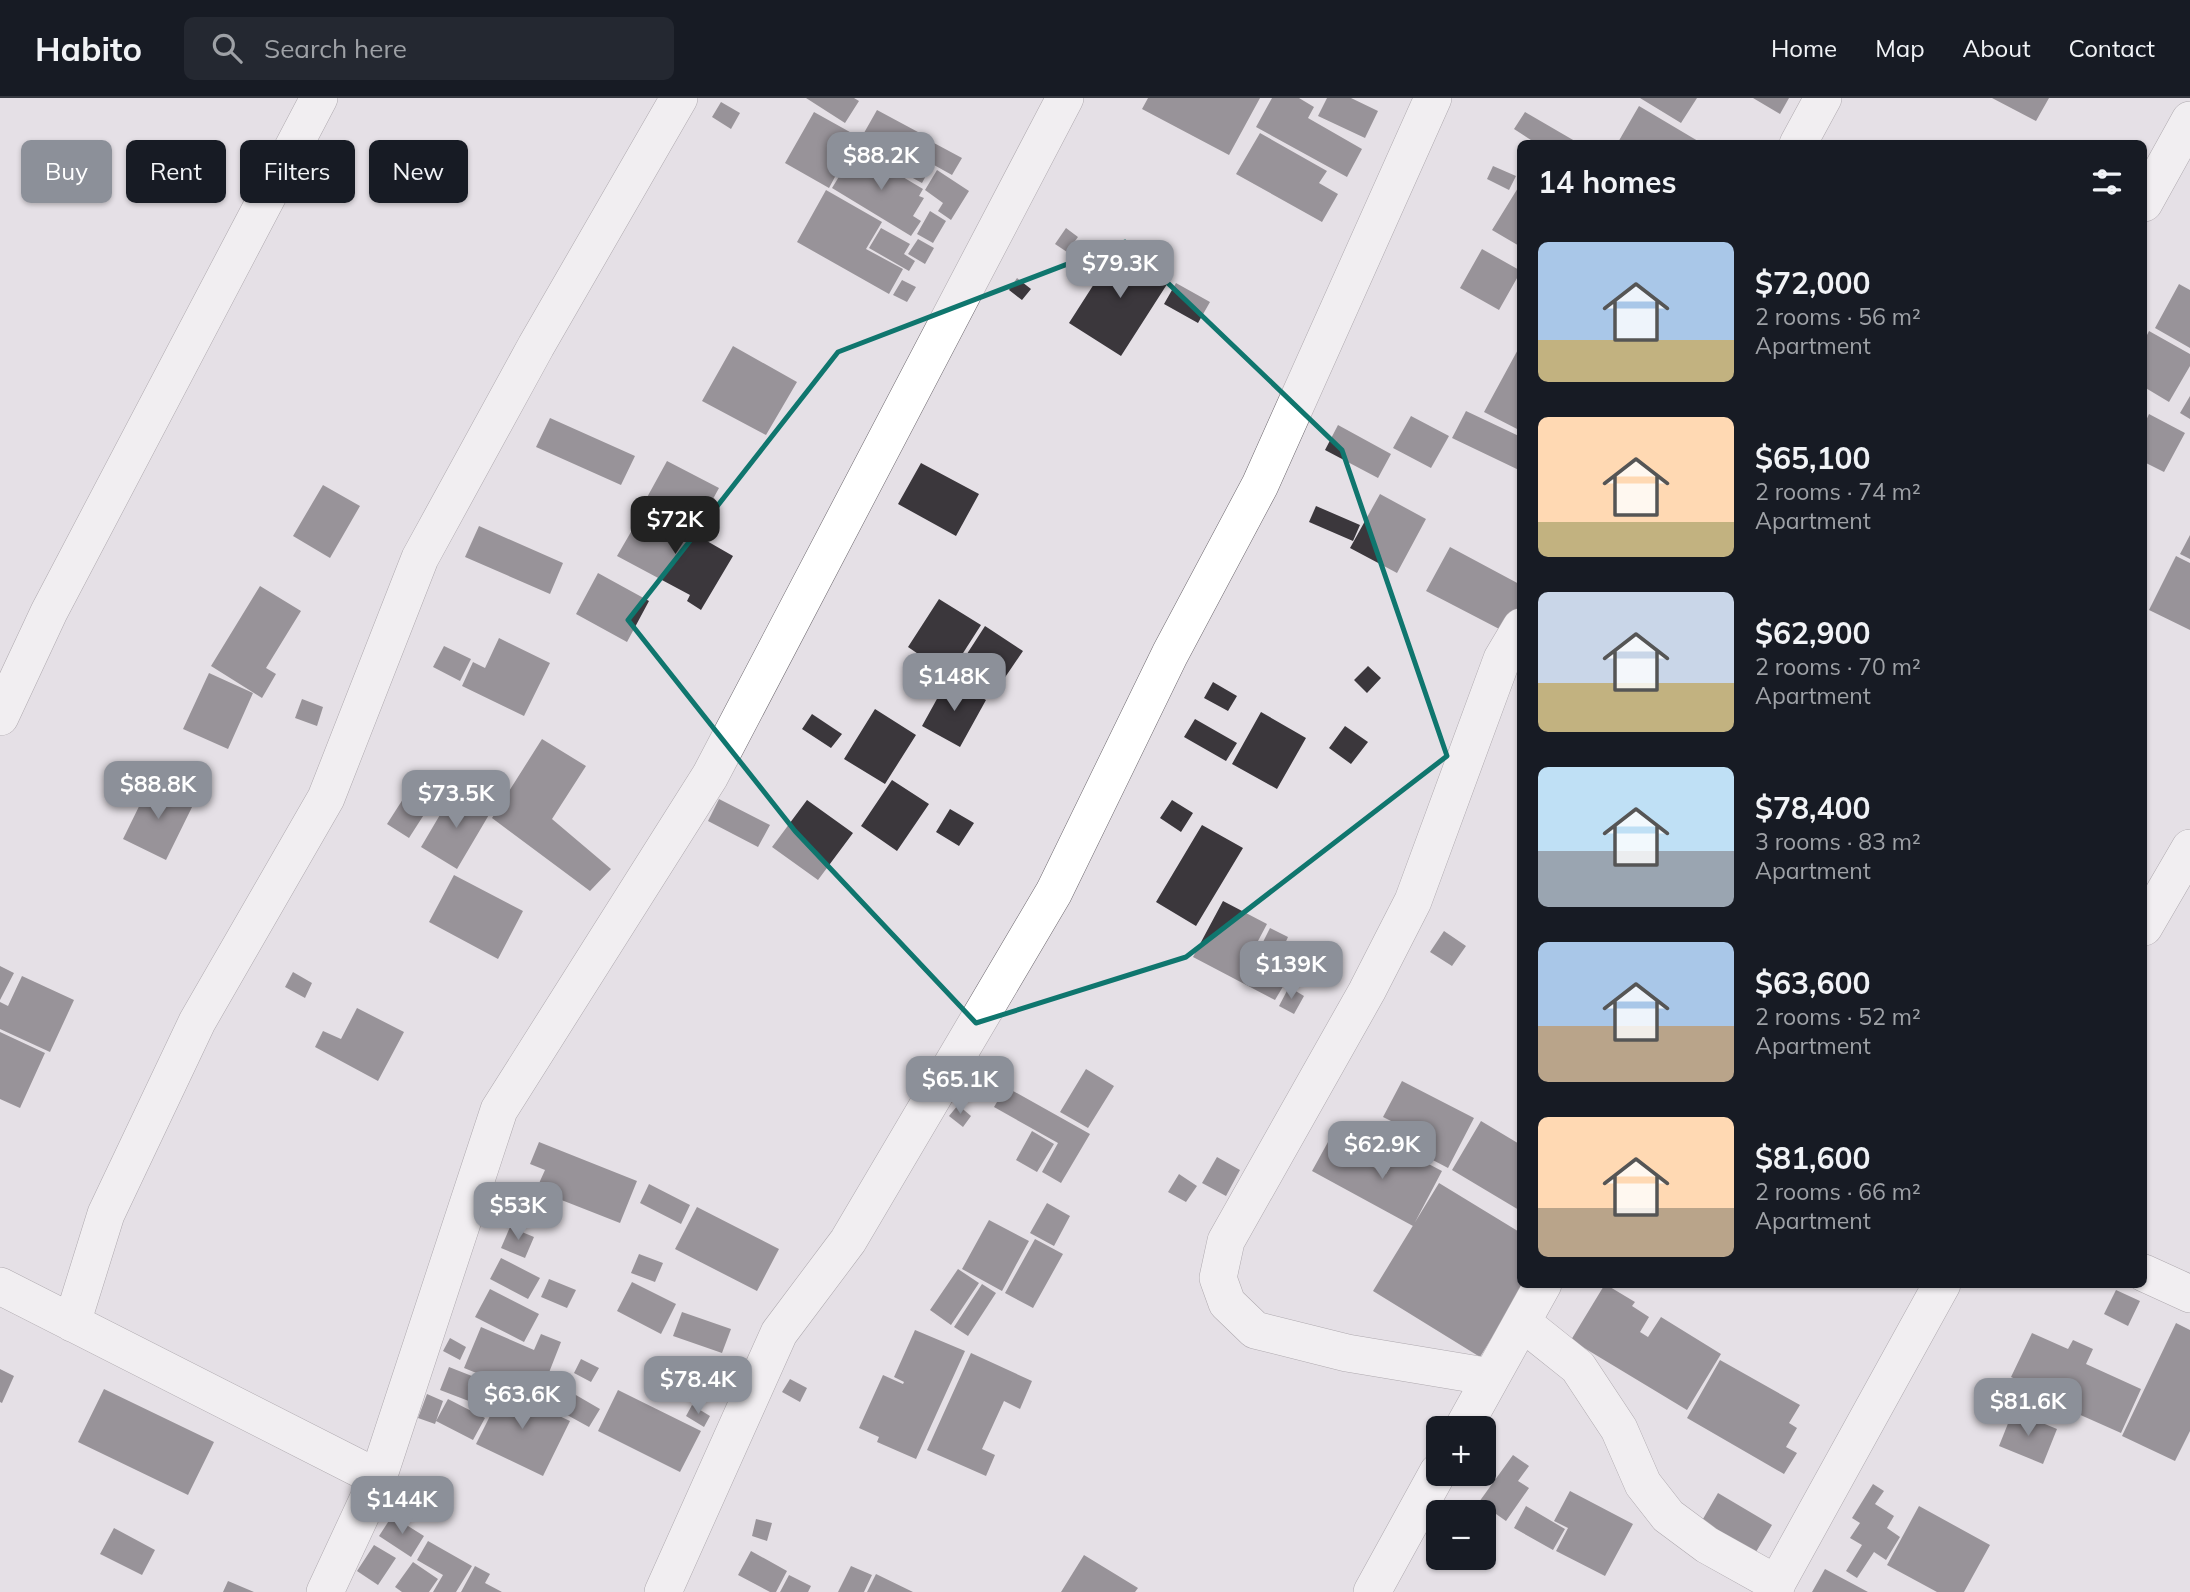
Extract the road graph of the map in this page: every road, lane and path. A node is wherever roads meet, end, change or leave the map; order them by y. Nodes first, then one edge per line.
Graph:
1 (320, 98) edge
2 (679, 98) edge
3 (1065, 98) edge
4 (1433, 98) edge
5 (1823, 98) edge
6 (2190, 121) edge
7 (1800, 140) edge
8 (2147, 199) edge
9 (1517, 634) edge
10 (0, 717) edge
11 (2190, 848) edge
12 (2147, 921) edge
13 (2147, 1274) edge
14 (0, 1286) edge
15 (1542, 1288) edge
16 (1940, 1288) edge
17 (2190, 1294) edge
18 (72, 1323) junction
19 (1522, 1323) junction
20 (1491, 1377) junction
21 (1470, 1416) edge
22 (378, 1478) junction
23 (1430, 1486) edge
24 (1774, 1588) edge
25 (325, 1592) edge
26 (663, 1592) edge
27 (1371, 1592) edge

1 - 10 street
2 - 18 street
3 - 22 street
4 - 26 street
5 - 7 street
6 - 8 street
9 - 20 street
11 - 12 street
13 - 17 street
14 - 18 street
15 - 19 street
16 - 24 street
18 - 22 street
19 - 20 street
19 - 24 street
20 - 21 street
22 - 25 street
23 - 27 street

